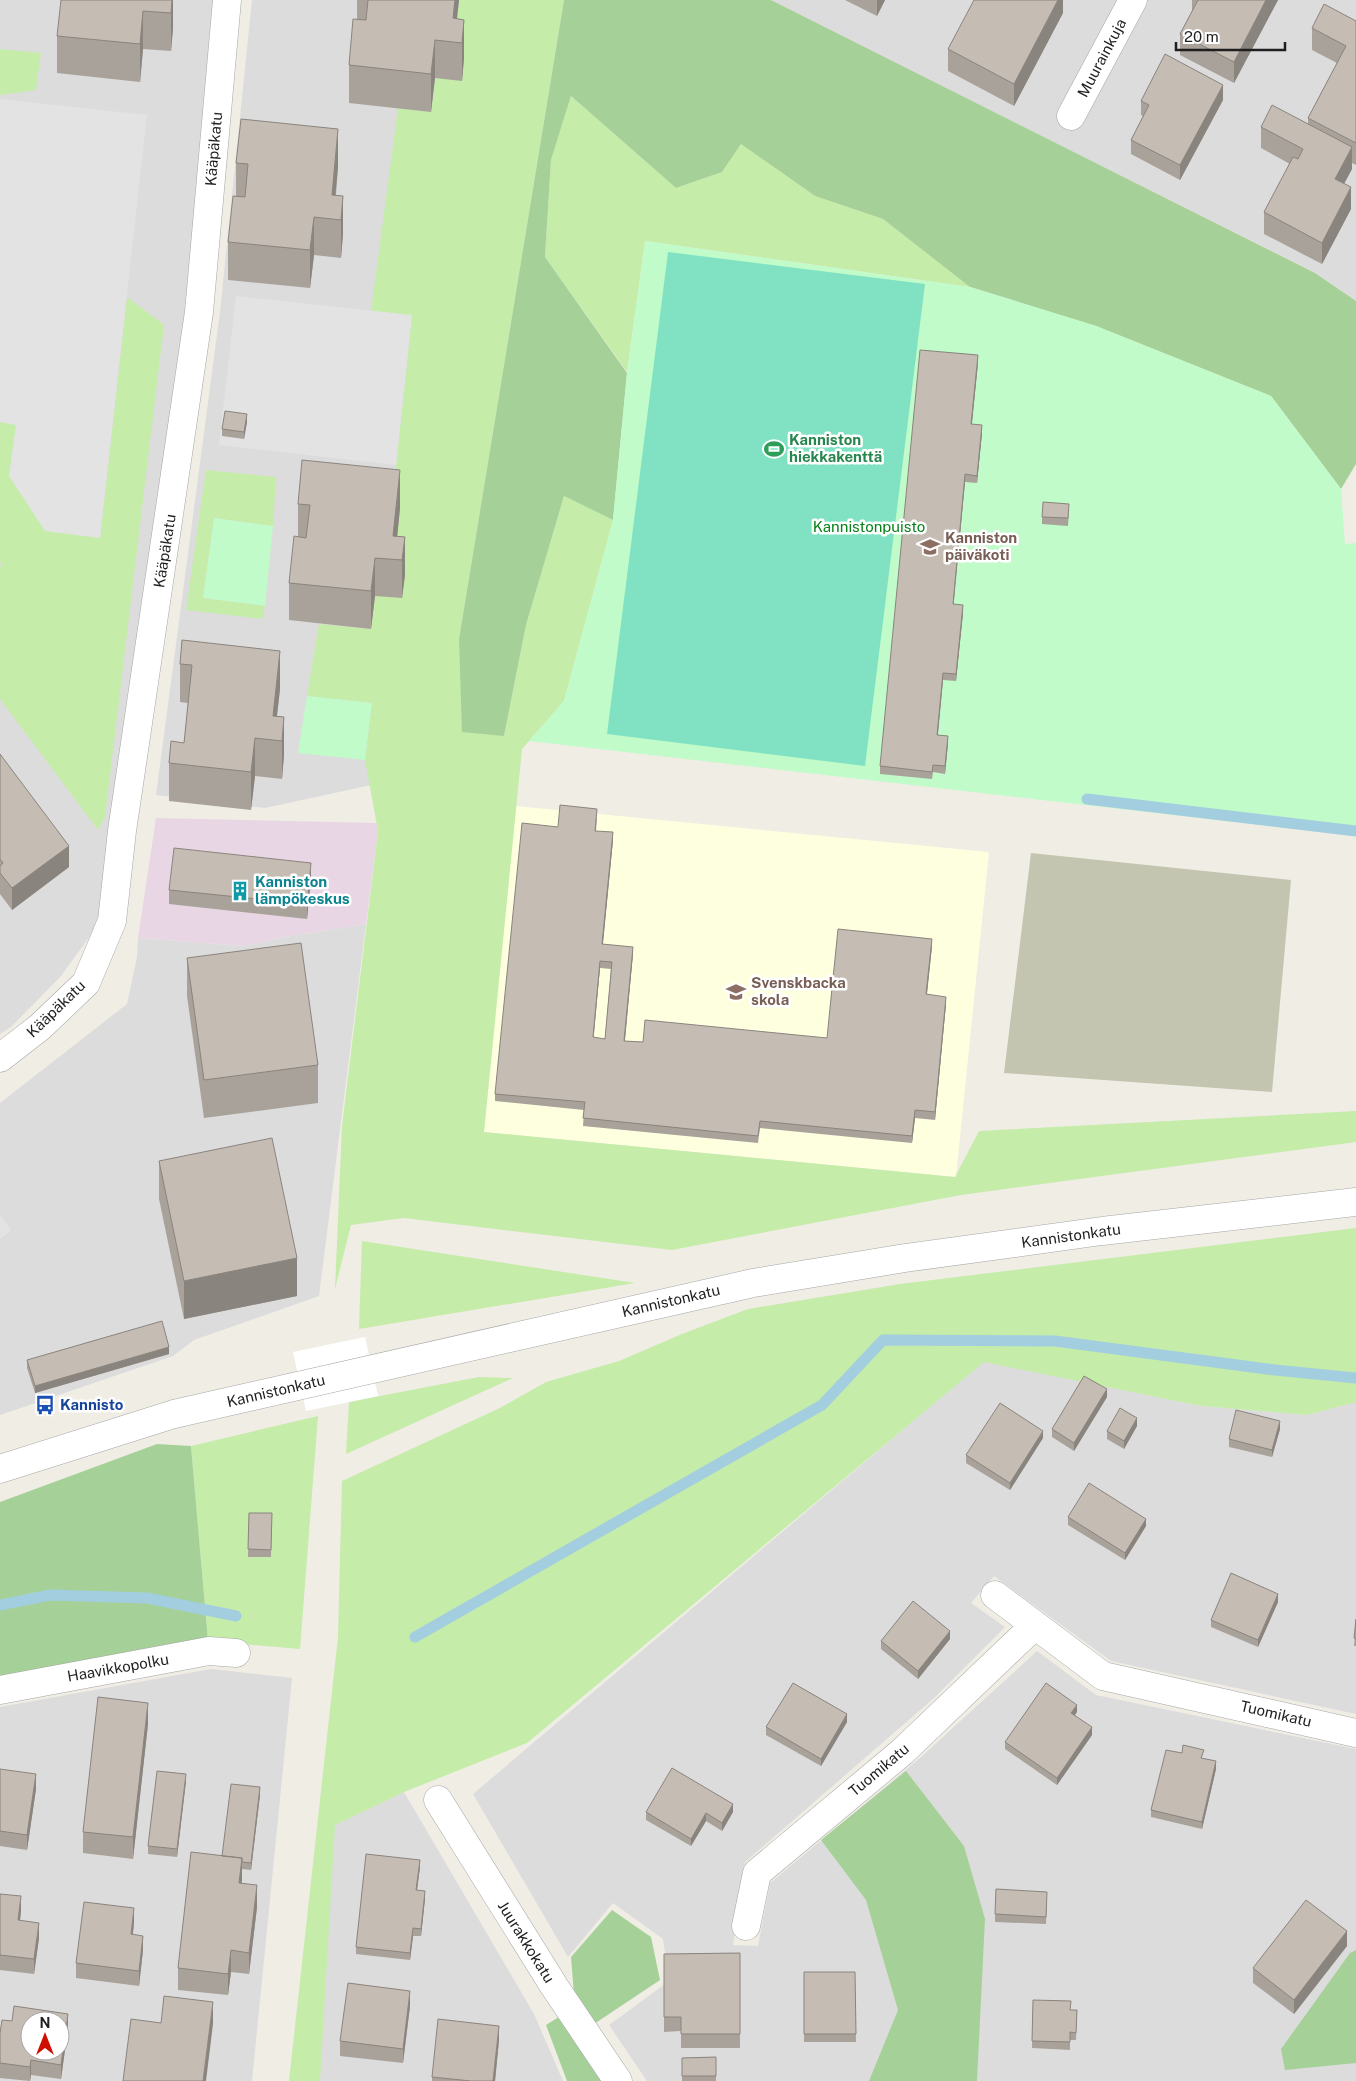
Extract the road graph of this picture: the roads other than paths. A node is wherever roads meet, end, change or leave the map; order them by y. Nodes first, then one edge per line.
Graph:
1 (227, 0) edge
2 (1133, 0) edge
3 (1072, 116) dead end
4 (0, 1058) edge
5 (1356, 1202) edge
6 (0, 1469) edge
7 (995, 1596) dead end
8 (1035, 1625) junction
9 (236, 1653) dead end
10 (0, 1690) edge
11 (1356, 1732) edge
12 (438, 1800) dead end
13 (746, 1926) dead end
14 (618, 2081) edge

1 - 4 street, Kääpäkatu
2 - 3 street, Muurainkuja
5 - 6 street, Kannistonkatu
7 - 8 street, Tuomikatu
8 - 11 street, Tuomikatu
8 - 13 street, Tuomikatu
9 - 10 street, Haavikkopolku
12 - 14 street, Juurakkokatu

